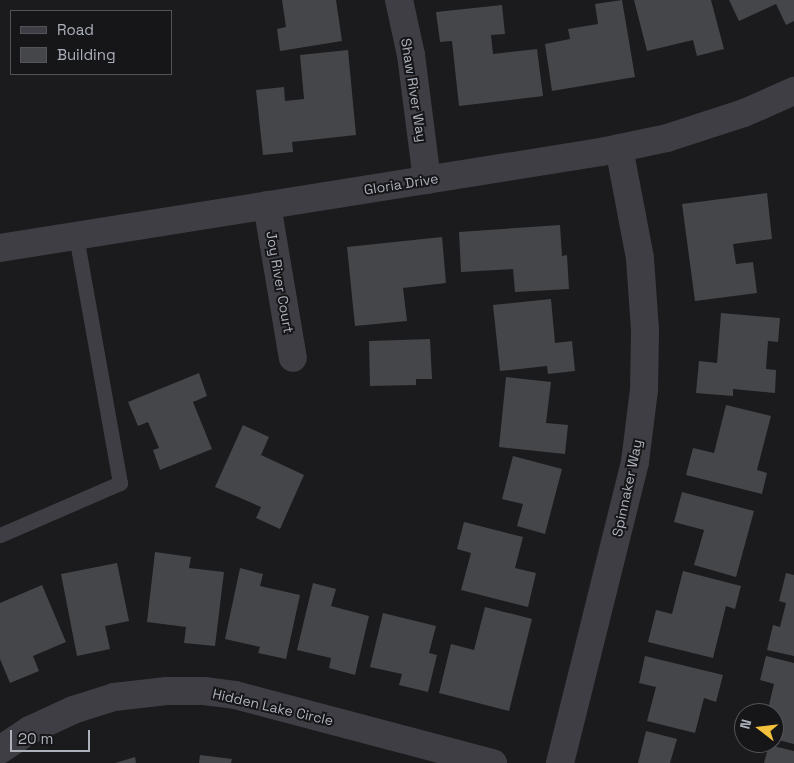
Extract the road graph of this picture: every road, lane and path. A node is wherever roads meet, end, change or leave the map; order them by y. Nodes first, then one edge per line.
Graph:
1 (399, 0) edge
2 (794, 91) edge
3 (619, 148) junction
4 (427, 180) junction
5 (267, 205) junction
6 (76, 236) junction
7 (0, 248) edge
8 (293, 358) dead end
9 (0, 535) edge
10 (0, 750) edge
11 (493, 763) edge
12 (560, 763) edge

1 - 4 street, Shaw River Way
2 - 3 street, Gloria Drive
3 - 4 street, Gloria Drive
3 - 12 street, Spinnaker Way
4 - 5 street, Gloria Drive
5 - 6 street, Gloria Drive
5 - 8 street, Joy River Court
6 - 7 street, Gloria Drive
6 - 9 lane
10 - 11 street, Hidden Lake Circle

